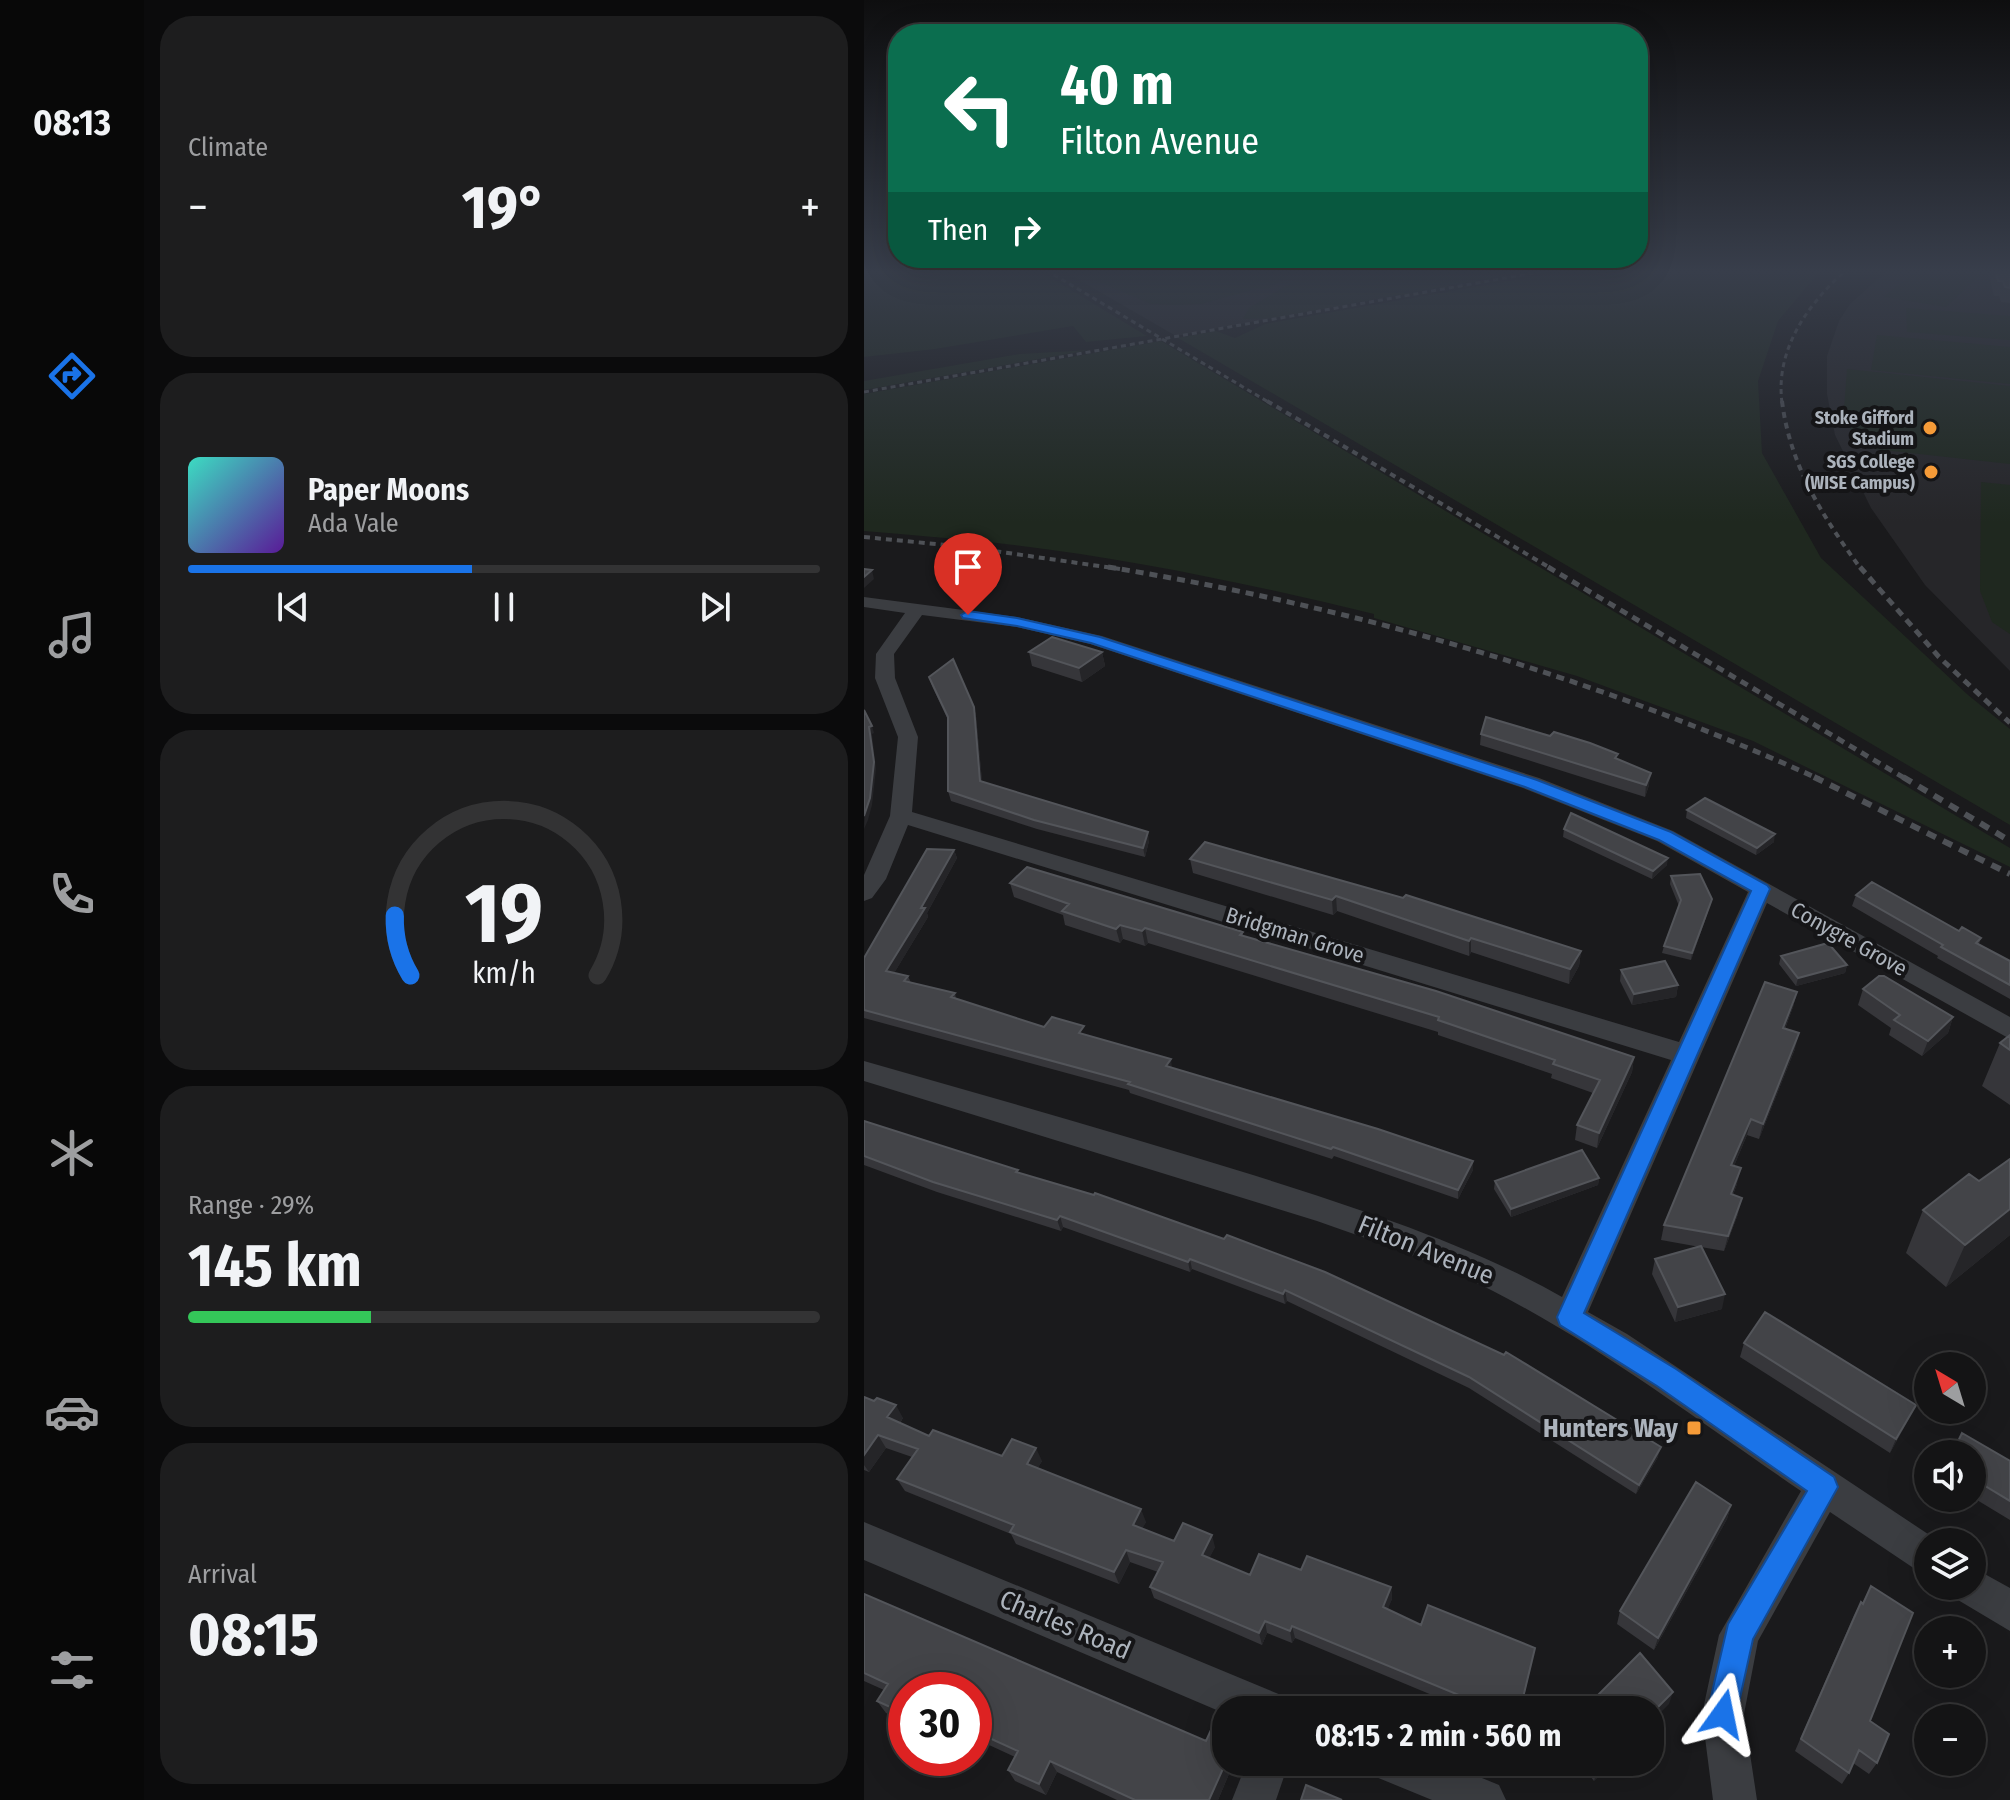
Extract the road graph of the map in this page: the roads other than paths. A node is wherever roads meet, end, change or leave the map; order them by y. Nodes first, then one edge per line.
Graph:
1 (864, 602) edge
2 (918, 608) junction
3 (901, 816) junction
4 (1761, 889) junction
5 (864, 893) edge
6 (2010, 1029) edge
7 (1688, 1055) junction
8 (865, 1072) edge
9 (1569, 1317) junction
10 (1824, 1487) junction
11 (864, 1541) edge
12 (1914, 1547) edge
13 (1986, 1595) edge
14 (2010, 1611) edge
15 (1233, 1696) edge
16 (1263, 1776) edge
17 (1425, 1776) edge
18 (1254, 1800) edge
19 (1484, 1800) edge
20 (1735, 1800) edge

1 - 2 street, Conygre Grove
2 - 3 street
2 - 4 street, Conygre Grove
3 - 5 street
3 - 7 street, Bridgman Grove
4 - 6 street, Conygre Grove
4 - 7 street
7 - 9 street
8 - 9 street, Filton Avenue
9 - 10 street, Filton Avenue
10 - 12 street, Filton Avenue
10 - 20 street
11 - 15 street, Charles Road
13 - 14 street
16 - 18 street
17 - 19 street

